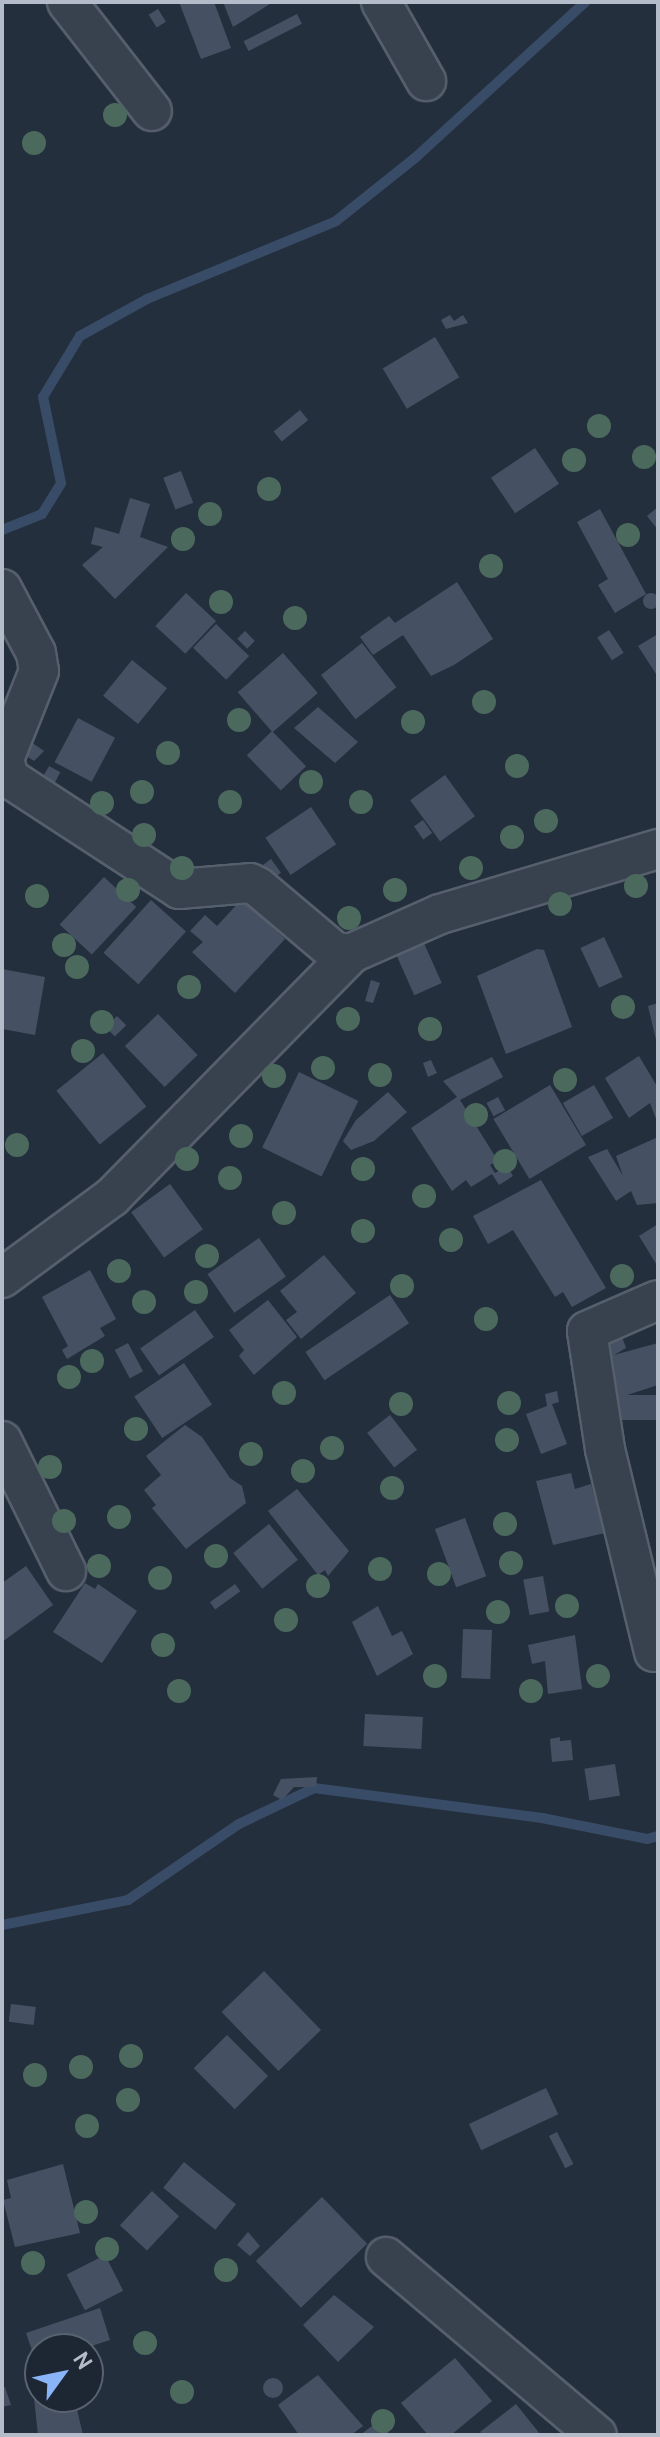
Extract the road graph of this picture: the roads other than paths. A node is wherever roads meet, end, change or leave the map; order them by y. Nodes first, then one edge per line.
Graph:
1 (67, 2) edge
2 (381, 2) edge
3 (426, 81) dead end
4 (152, 111) dead end
5 (2, 589) edge
6 (658, 849) edge
7 (352, 953) junction
8 (2, 1278) edge
9 (658, 1300) edge
10 (2, 1441) edge
11 (66, 1571) dead end
12 (654, 1652) dead end
13 (386, 2257) dead end
14 (597, 2435) edge

1 - 4 street
2 - 3 street
5 - 7 street
6 - 7 street
7 - 8 street
9 - 12 street
10 - 11 street
13 - 14 street

